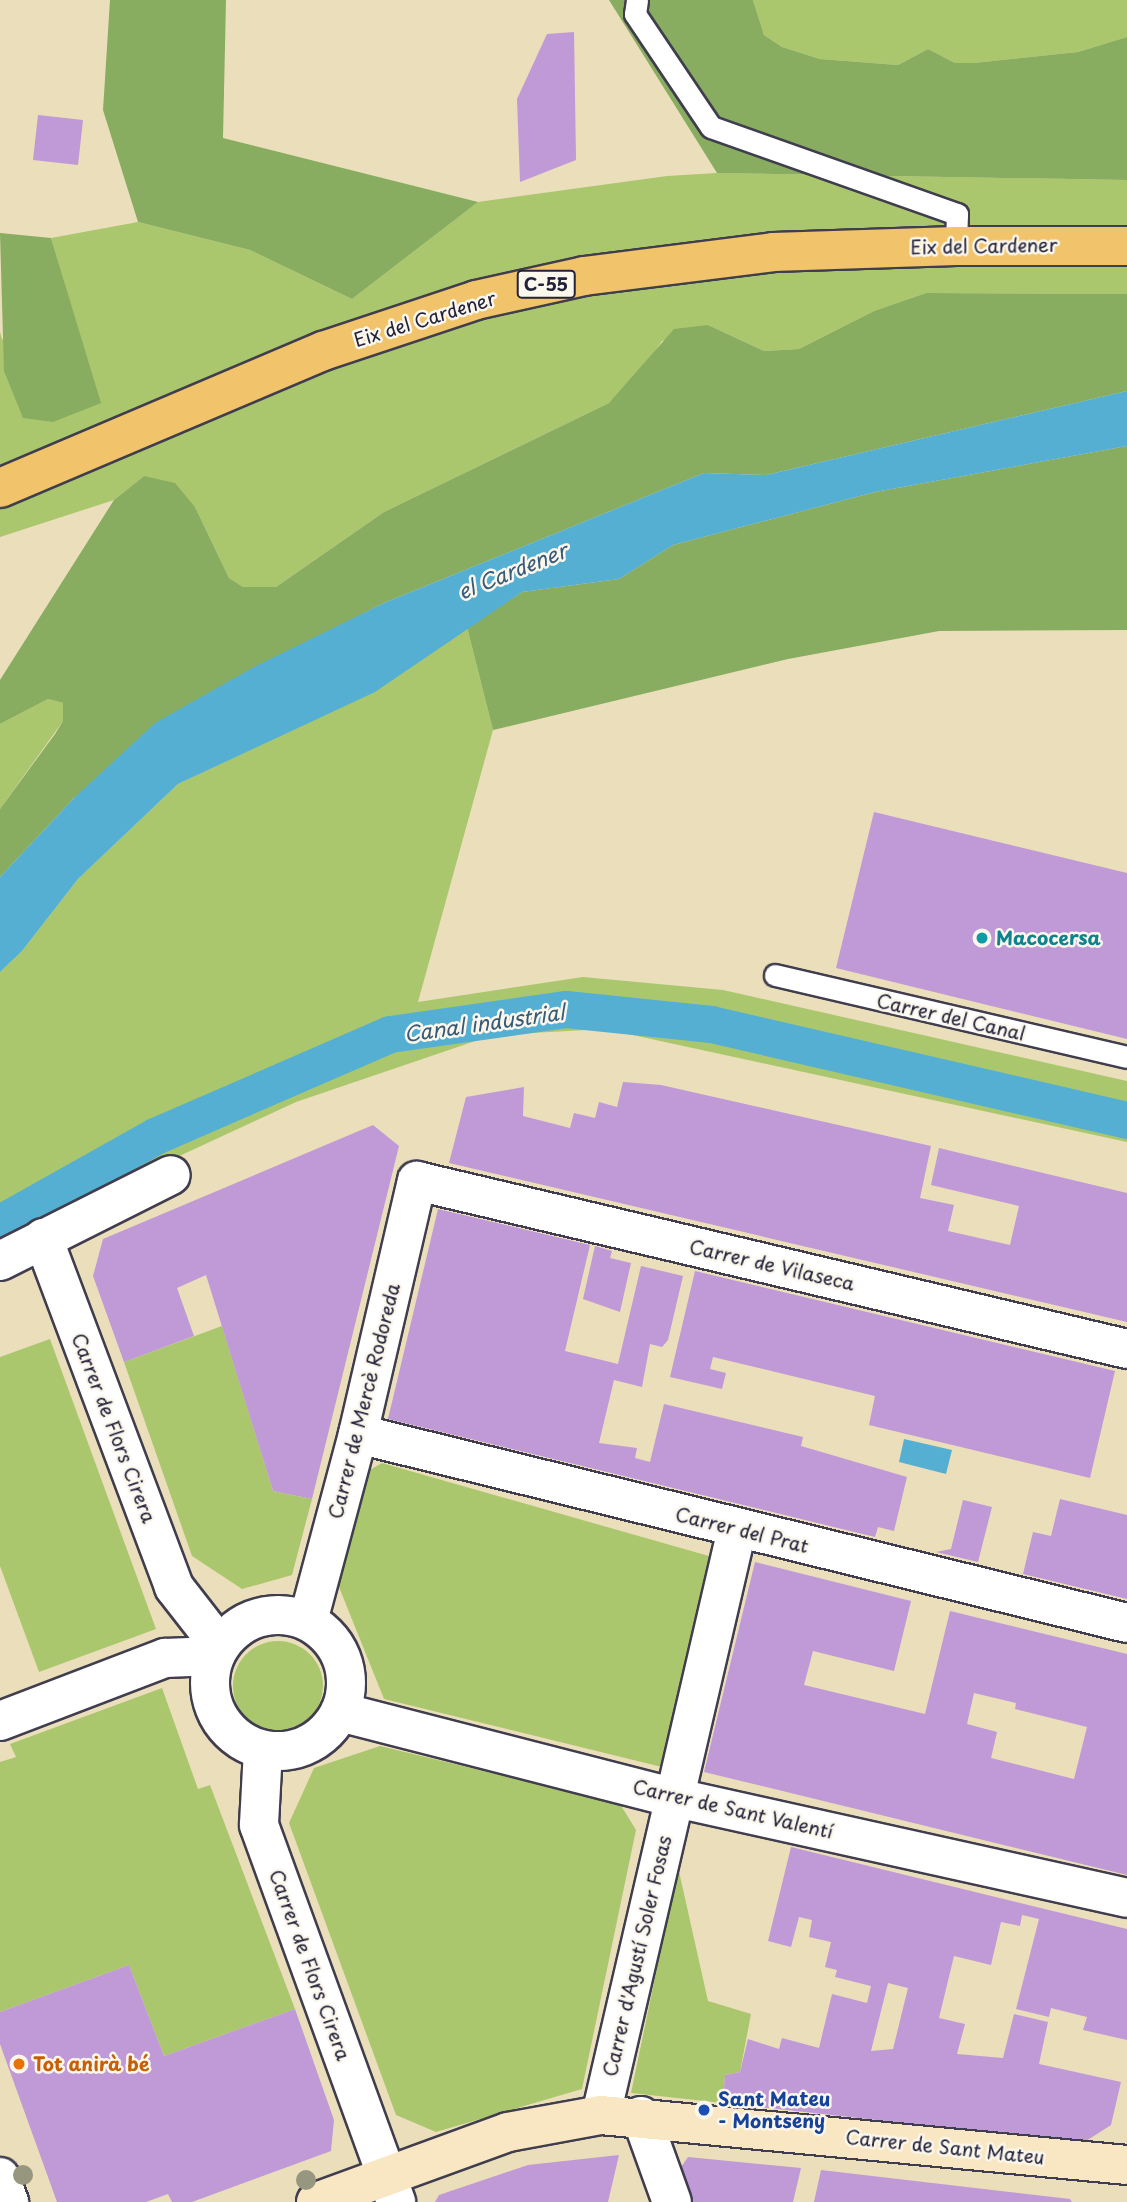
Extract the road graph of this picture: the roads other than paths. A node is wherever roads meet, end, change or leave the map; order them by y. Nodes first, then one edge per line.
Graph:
1 (637, 0) edge
2 (956, 246) junction
3 (1127, 246) edge
4 (0, 488) edge
5 (775, 975) dead end
6 (1127, 1057) edge
7 (171, 1175) dead end
8 (417, 1181) joint
9 (43, 1238) junction
10 (0, 1261) edge
11 (1127, 1349) edge
12 (358, 1434) junction
13 (737, 1529) junction
14 (308, 1621) junction
15 (1127, 1623) edge
16 (218, 1651) junction
17 (340, 1712) junction
18 (0, 1721) edge
19 (263, 1750) junction
20 (672, 1797) junction
21 (1127, 1898) edge
22 (601, 2115) junction
23 (641, 2116) junction
24 (1127, 2165) edge
25 (0, 2177) edge
26 (391, 2189) edge
27 (9, 2202) edge
28 (316, 2202) edge
29 (673, 2202) edge

1 - 2 lane
2 - 3 main road, Eix del Cardener / C-55
2 - 4 main road, Eix del Cardener / C-55
5 - 6 lane, Carrer del Canal
7 - 9 street
8 - 11 street, Carrer de Vilaseca
8 - 12 street, Carrer de Mercè Rodoreda
9 - 10 street
9 - 16 street, Carrer de Flors Cirera
12 - 13 street, Carrer del Prat
12 - 14 street, Carrer de Mercè Rodoreda
13 - 15 street, Carrer del Prat
13 - 20 street, Carrer d'Agustí Soler Fosas
14 - 16 street
14 - 17 street
16 - 18 street
16 - 19 street
17 - 19 street
17 - 20 street, Carrer de Sant Valentí
19 - 26 street, Carrer de Flors Cirera
20 - 21 street, Carrer de Sant Valentí
20 - 22 street, Carrer d'Agustí Soler Fosas
22 - 23 street, Carrer de Sant Mateu
22 - 26 street, Carrer de Sant Mateu
23 - 24 street, Carrer de Sant Mateu
23 - 29 street
25 - 27 street
26 - 28 street, Carrer de Sant Mateu

